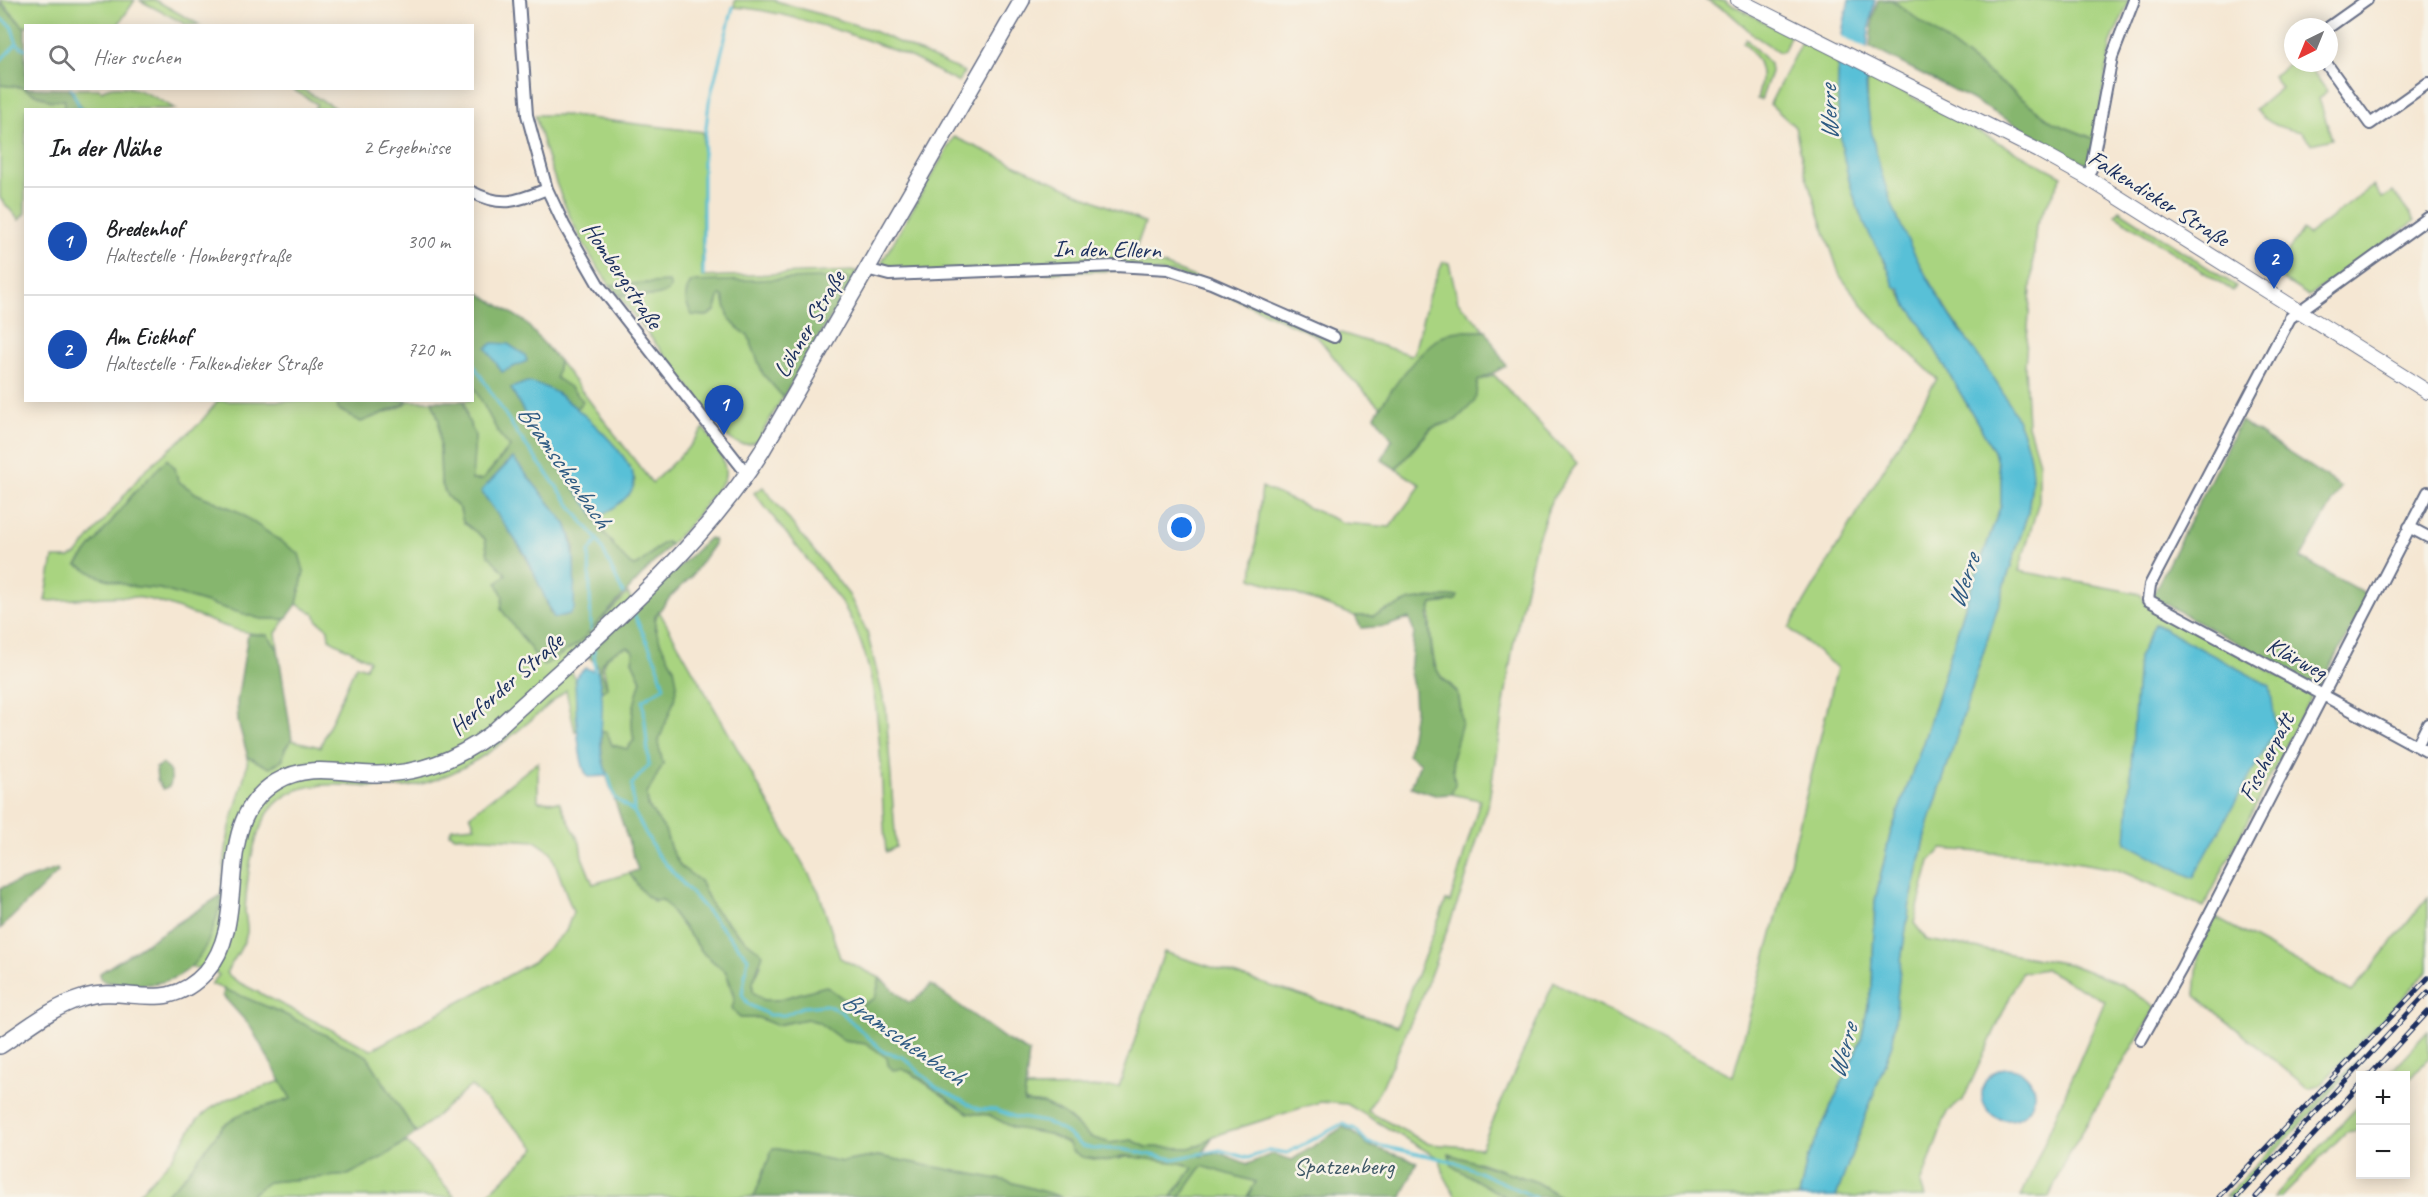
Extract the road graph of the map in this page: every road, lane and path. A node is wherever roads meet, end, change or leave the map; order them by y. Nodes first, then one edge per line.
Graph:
1 (519, 0) edge
2 (1022, 0) edge
3 (1738, 0) edge
4 (2134, 0) edge
5 (2367, 0) edge
6 (2338, 21) edge
7 (2332, 72) edge
8 (2428, 83) edge
9 (2086, 177) junction
10 (547, 189) junction
11 (474, 193) edge
12 (2428, 218) edge
13 (866, 269) junction
14 (2298, 312) junction
15 (1334, 337) dead end
16 (2428, 392) edge
17 (747, 474) junction
18 (2428, 492) edge
19 (2409, 527) junction
20 (2428, 537) edge
21 (593, 638) joint
22 (2322, 695) junction
23 (2428, 724) edge
24 (2416, 746) junction
25 (2428, 753) edge
26 (2141, 1041) dead end
27 (0, 1046) edge

1 - 10 street, Hombergstraße
2 - 13 main road, Löhner Straße
3 - 9 street, Falkendieker Straße
4 - 9 street
5 - 6 street
7 - 8 street
9 - 14 street, Falkendieker Straße
10 - 11 street
10 - 17 street, Hombergstraße
12 - 14 street
13 - 15 street, In den Ellern
13 - 17 main road, Löhner Straße
14 - 16 street, Falkendieker Straße
14 - 22 street, Klärweg
17 - 21 main road, Löhner Straße
18 - 19 street, Fischerpatt
19 - 20 street
19 - 22 street, Fischerpatt
21 - 27 main road, Herforder Straße
22 - 24 street, Klärweg
22 - 26 street, Fischerpatt
23 - 24 street
24 - 25 street, Klärweg

